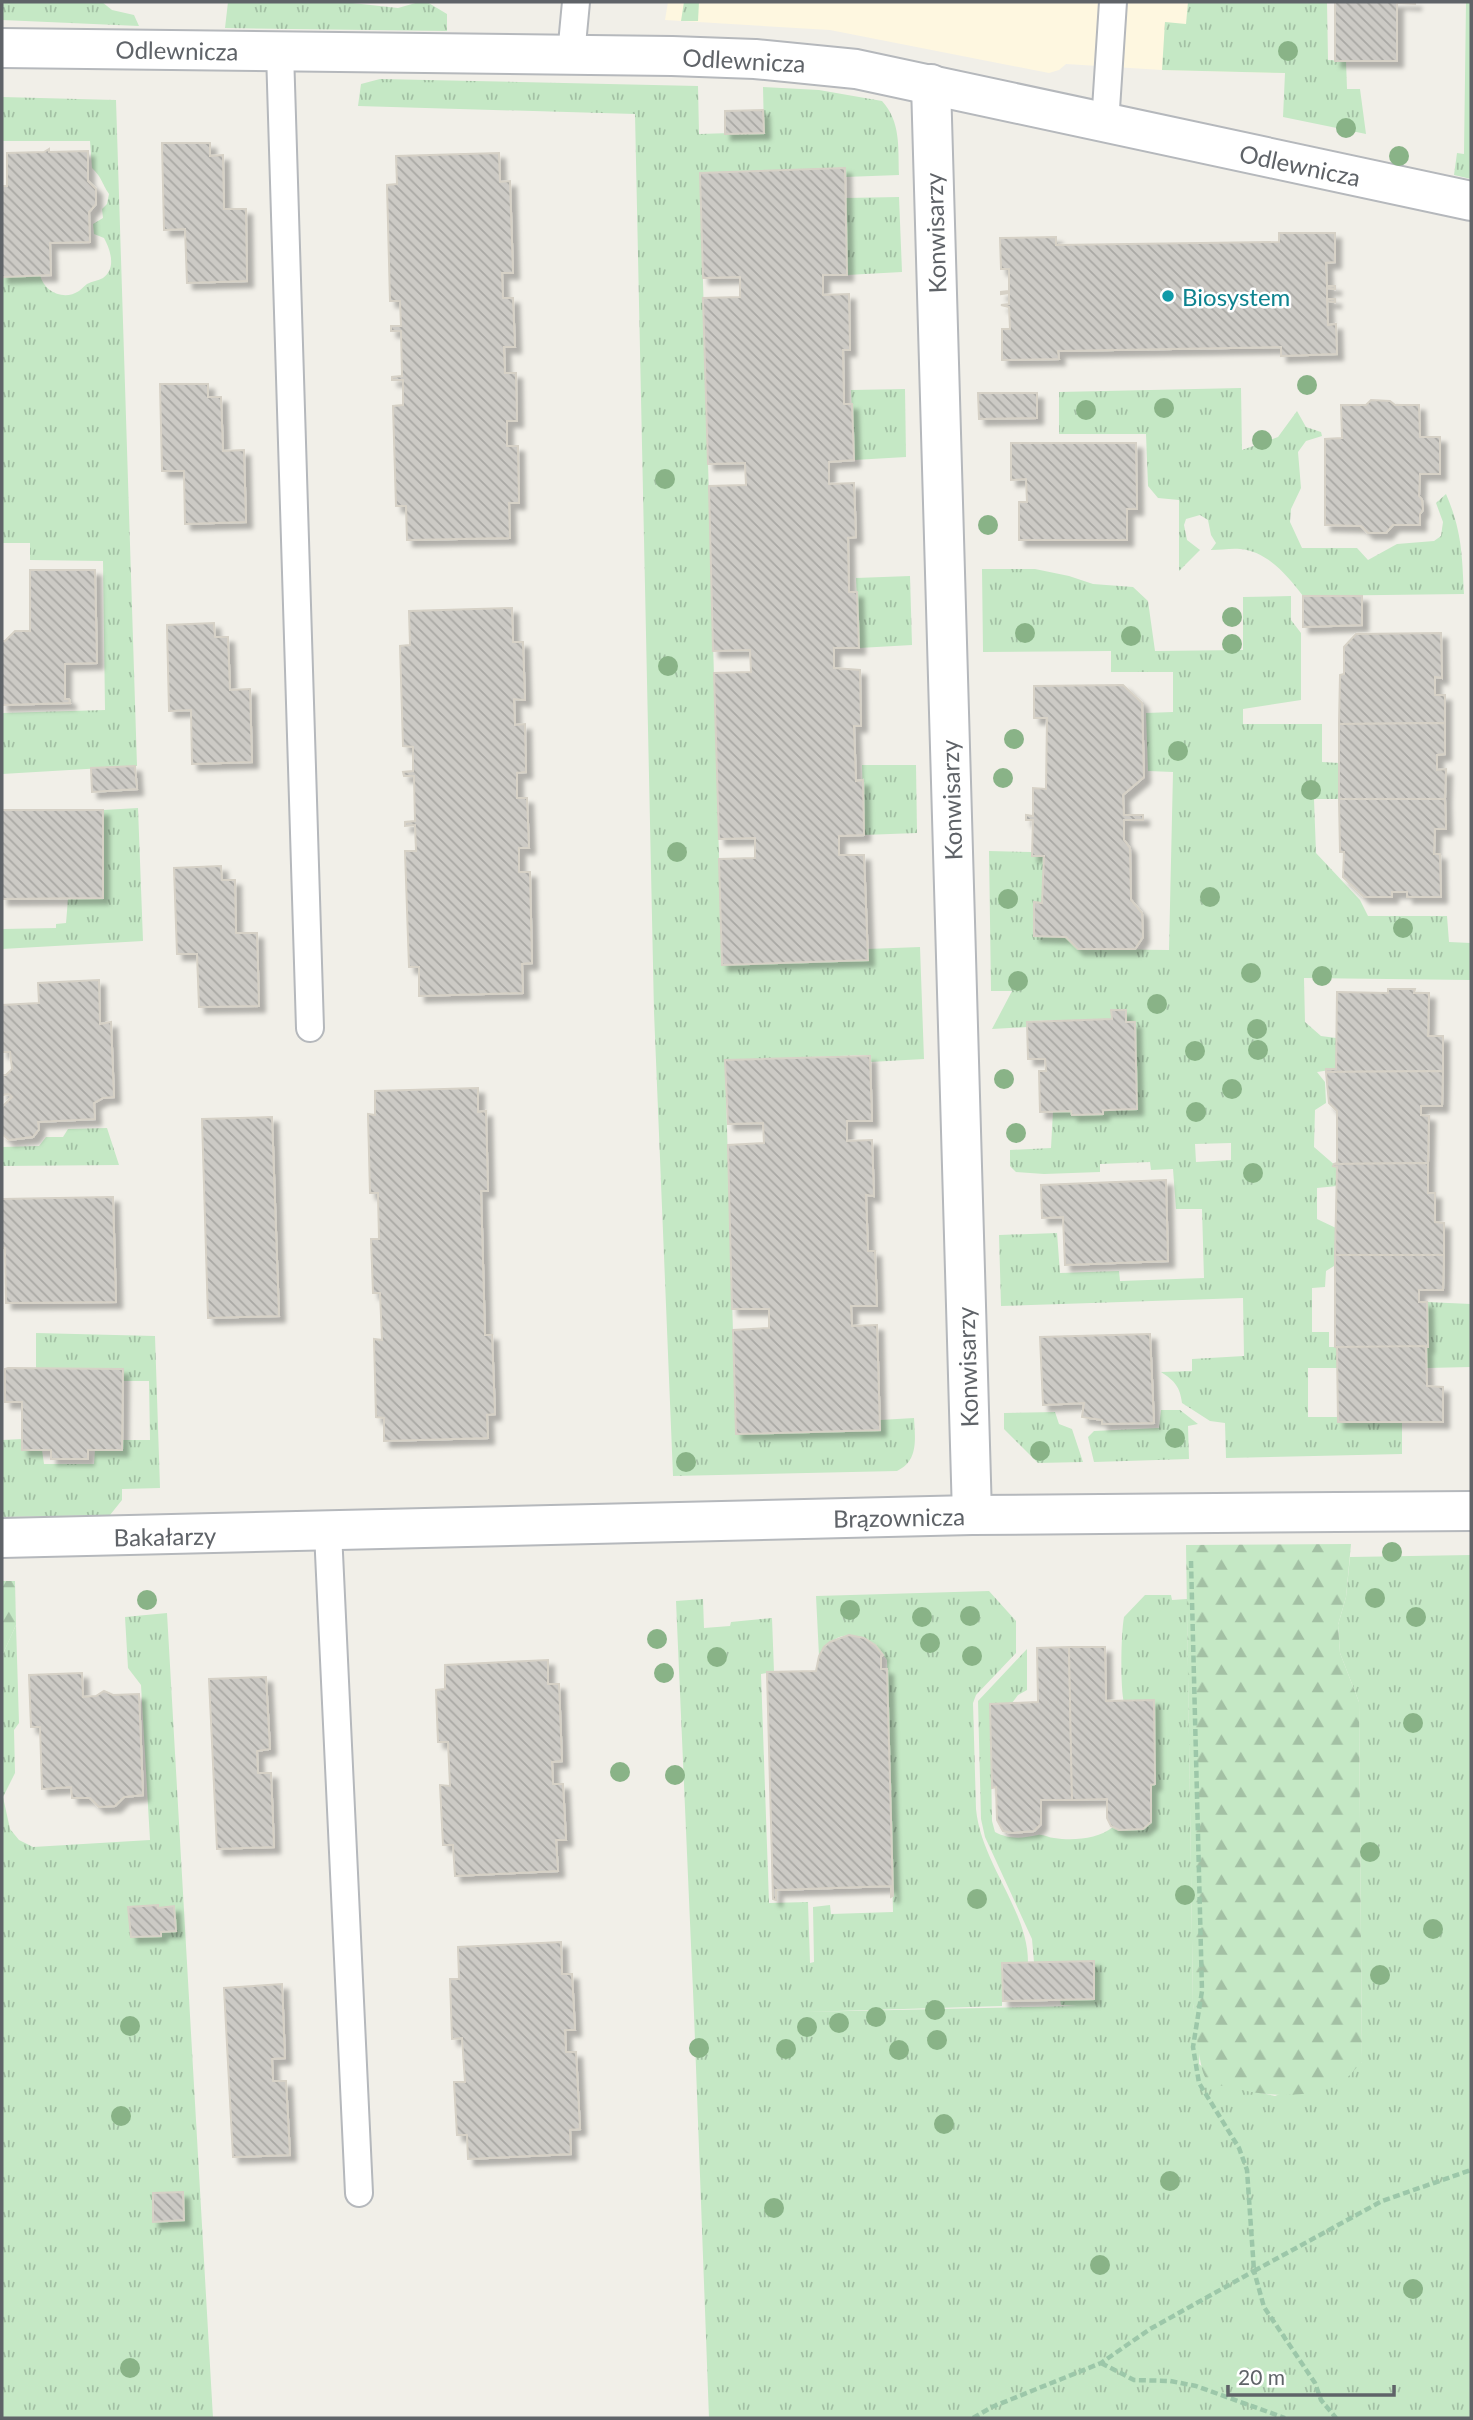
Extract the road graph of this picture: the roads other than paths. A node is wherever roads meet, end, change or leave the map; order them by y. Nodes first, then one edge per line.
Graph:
1 (576, 2) edge
2 (1114, 2) edge
3 (2, 48) edge
4 (280, 52) junction
5 (571, 55) junction
6 (931, 84) junction
7 (1105, 124) junction
8 (1471, 201) edge
9 (310, 1028) dead end
10 (1471, 1511) edge
11 (972, 1515) junction
12 (328, 1532) junction
13 (2, 1538) edge
14 (359, 2193) dead end

1 - 5 lane
2 - 7 lane
3 - 4 street, Odlewnicza
4 - 5 street, Odlewnicza
4 - 9 lane
5 - 6 street, Odlewnicza
6 - 7 street, Odlewnicza
6 - 11 street, Konwisarzy
7 - 8 street, Odlewnicza
10 - 11 street, Brązownicza
11 - 12 street, Brązownicza
12 - 13 street, Bakałarzy
12 - 14 lane

